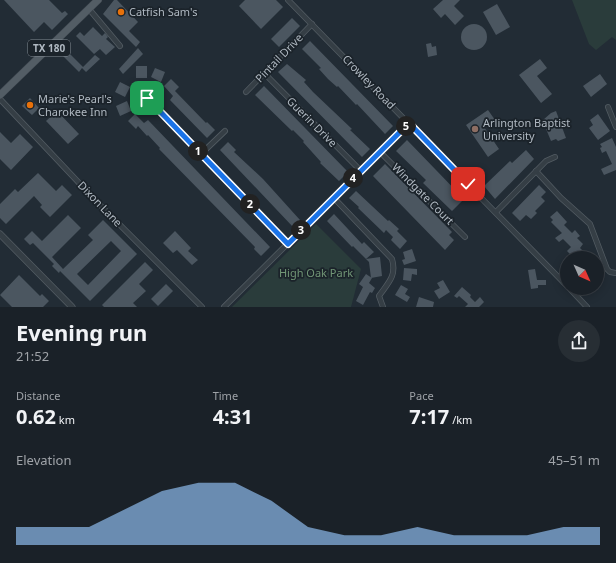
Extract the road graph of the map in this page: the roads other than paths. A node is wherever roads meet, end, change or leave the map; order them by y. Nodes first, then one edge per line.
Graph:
1 (98, 0) edge
2 (288, 0) edge
3 (89, 9) junction
4 (312, 24) junction
5 (120, 46) dead end
6 (264, 73) junction
7 (246, 92) dead end
8 (0, 95) edge
9 (147, 98) dead end
10 (0, 99) edge
11 (608, 107) dead end
12 (409, 123) junction
13 (616, 127) edge
14 (225, 131) dead end
15 (380, 152) junction
16 (201, 154) junction
17 (555, 157) dead end
18 (361, 171) junction
19 (536, 171) junction
20 (334, 198) junction
21 (496, 212) junction
22 (0, 234) edge
23 (465, 237) dead end
24 (288, 244) junction
25 (616, 273) edge
26 (560, 279) edge
27 (576, 295) edge
28 (383, 306) edge
29 (72, 307) edge
30 (202, 307) edge
31 (224, 307) edge
32 (587, 307) edge

1 - 3 main road, TX 180
2 - 4 street, Crowley Road
3 - 5 street
3 - 8 main road, TX 180
4 - 6 street, Pintail Drive
4 - 12 street, Crowley Road
6 - 7 street, Pintail Drive
6 - 18 street, Guerin Drive
9 - 16 street
10 - 30 street, Dixon Lane
11 - 13 street
12 - 15 street
12 - 21 street, Crowley Road
14 - 16 street
15 - 18 street
15 - 23 street, Windgate Court
16 - 24 street
17 - 19 street
18 - 20 street
19 - 21 street
19 - 25 street
20 - 24 street
20 - 28 street
21 - 26 street, Crowley Road
22 - 29 street
24 - 31 street
27 - 32 street

